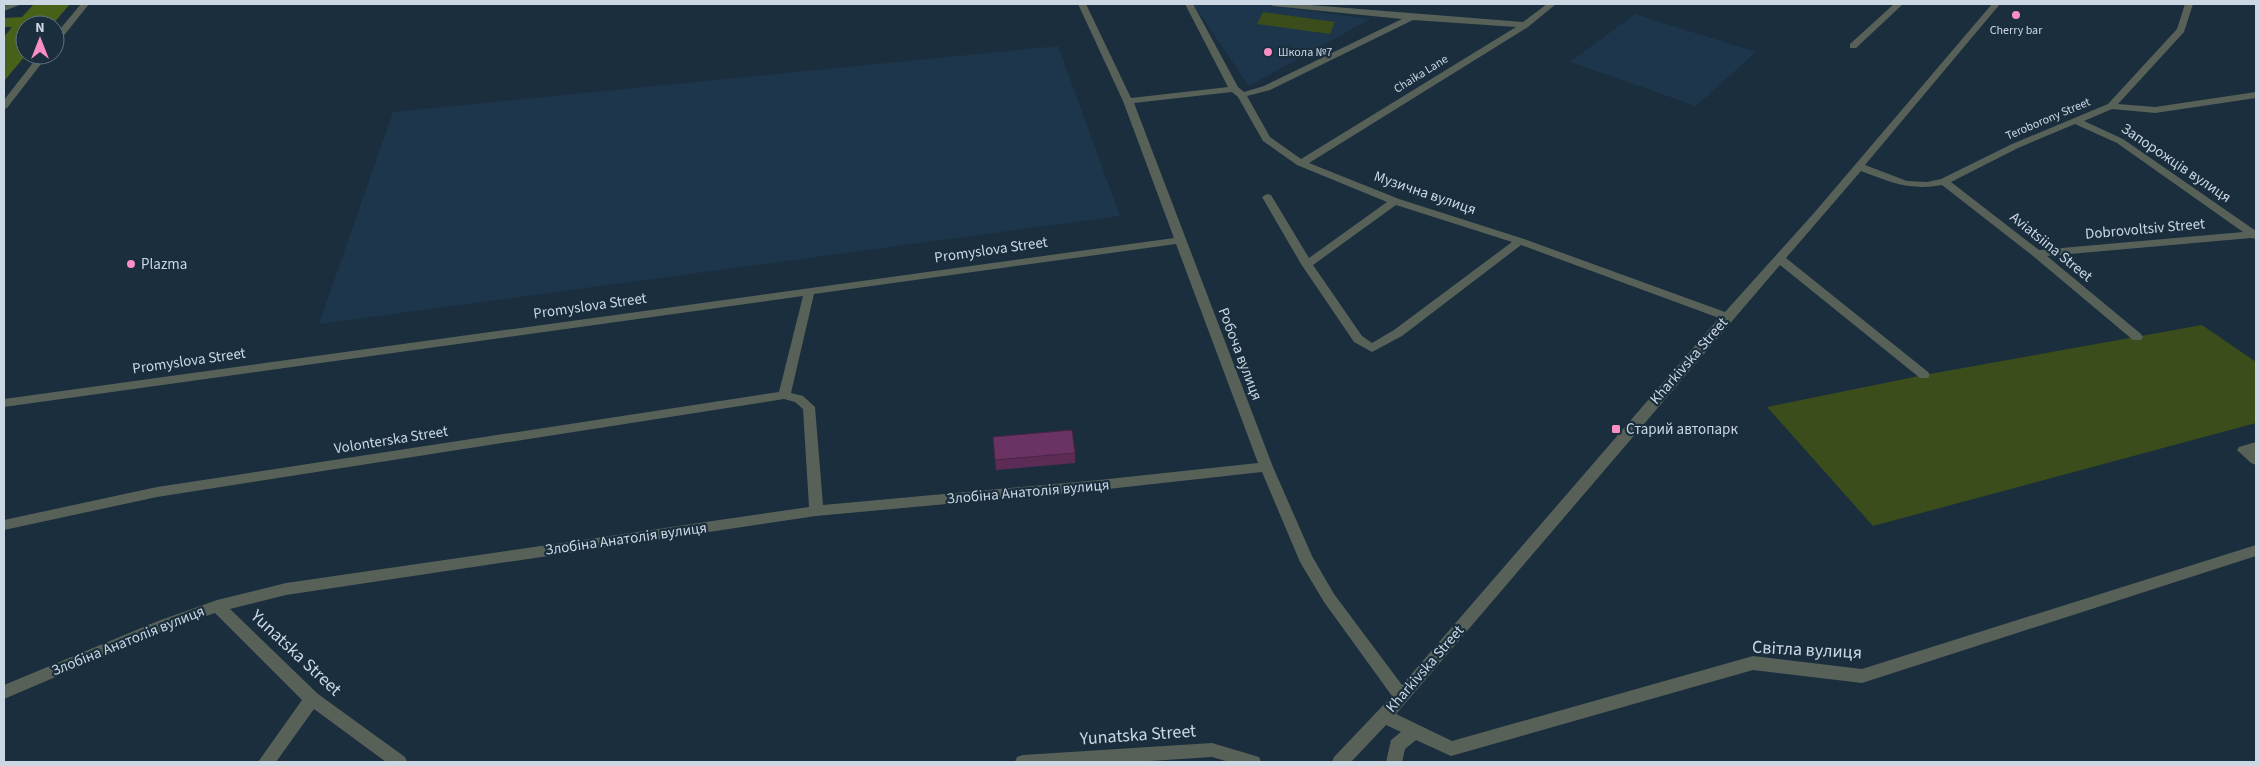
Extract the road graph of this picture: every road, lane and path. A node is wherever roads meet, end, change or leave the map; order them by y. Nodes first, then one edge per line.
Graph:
1 (18, 4) edge
2 (85, 4) edge
3 (1082, 4) edge
4 (1189, 4) edge
5 (1274, 4) edge
6 (1552, 4) edge
7 (1899, 4) edge
8 (1996, 4) edge
9 (2189, 4) edge
10 (4, 9) edge
11 (1412, 17) junction
12 (1524, 25) junction
13 (65, 29) edge
14 (1853, 46) dead end
15 (36, 65) edge
16 (1238, 92) junction
17 (2256, 95) edge
18 (1128, 101) junction
19 (4, 106) edge
20 (2111, 106) junction
21 (2076, 121) junction
22 (1301, 163) junction
23 (1858, 166) junction
24 (1944, 182) junction
25 (1267, 197) dead end
26 (1395, 200) junction
27 (2256, 235) edge
28 (1180, 240) junction
29 (1520, 240) junction
30 (2037, 254) junction
31 (1780, 259) junction
32 (1307, 264) junction
33 (808, 293) junction
34 (1727, 317) junction
35 (2137, 337) dead end
36 (1924, 375) dead end
37 (784, 395) junction
38 (4, 402) edge
39 (2256, 447) edge
40 (2256, 460) edge
41 (1266, 467) junction
42 (816, 511) junction
43 (4, 524) edge
44 (2256, 552) edge
45 (217, 606) junction
46 (4, 692) edge
47 (1402, 697) junction
48 (312, 699) junction
49 (1384, 716) junction
50 (1414, 731) junction
51 (266, 762) edge
52 (399, 762) edge
53 (1024, 762) edge
54 (1253, 762) edge
55 (1340, 762) edge
56 (1394, 762) edge

1 - 10 street
2 - 13 street
3 - 18 street, Робоча вулиця
4 - 16 street, Музична вулиця
5 - 11 street
6 - 12 street, Chaika Lane
7 - 14 street
8 - 23 street, Kharkivska Street
9 - 20 street
11 - 12 street
11 - 16 street
12 - 22 street, Chaika Lane
15 - 19 street
16 - 18 street
16 - 22 street, Музична вулиця
17 - 20 street, Teroborony Street
18 - 28 street, Робоча вулиця
20 - 21 street, Teroborony Street
21 - 24 street, Teroborony Street
21 - 27 street, Запорожців вулиця
22 - 26 street, Музична вулиця
23 - 24 street, Teroborony Street
23 - 31 street, Kharkivska Street
24 - 30 street, Aviatsiina Street
25 - 32 street
26 - 29 street, Музична вулиця
26 - 32 street
27 - 30 street, Dobrovoltsiv Street
28 - 33 street, Promyslova Street
28 - 41 street, Робоча вулиця
29 - 32 street
29 - 34 street, Музична вулиця
30 - 35 street, Aviatsiina Street
31 - 34 street, Kharkivska Street
31 - 36 street
33 - 37 street
33 - 38 street, Promyslova Street
34 - 47 street, Kharkivska Street
37 - 42 street
37 - 43 street, Volonterska Street
39 - 40 street
41 - 42 street, Злобіна Анатолія вулиця
41 - 47 street, Робоча вулиця
42 - 45 street, Злобіна Анатолія вулиця
44 - 50 street, Світла вулиця
45 - 46 street, Злобіна Анатолія вулиця
45 - 48 street, Yunatska Street
47 - 49 street, Kharkivska Street
48 - 51 street
48 - 52 street, Yunatska Street
49 - 50 street, Світла вулиця
49 - 55 street, Kharkivska Street
50 - 56 street
53 - 54 street, Yunatska Street

